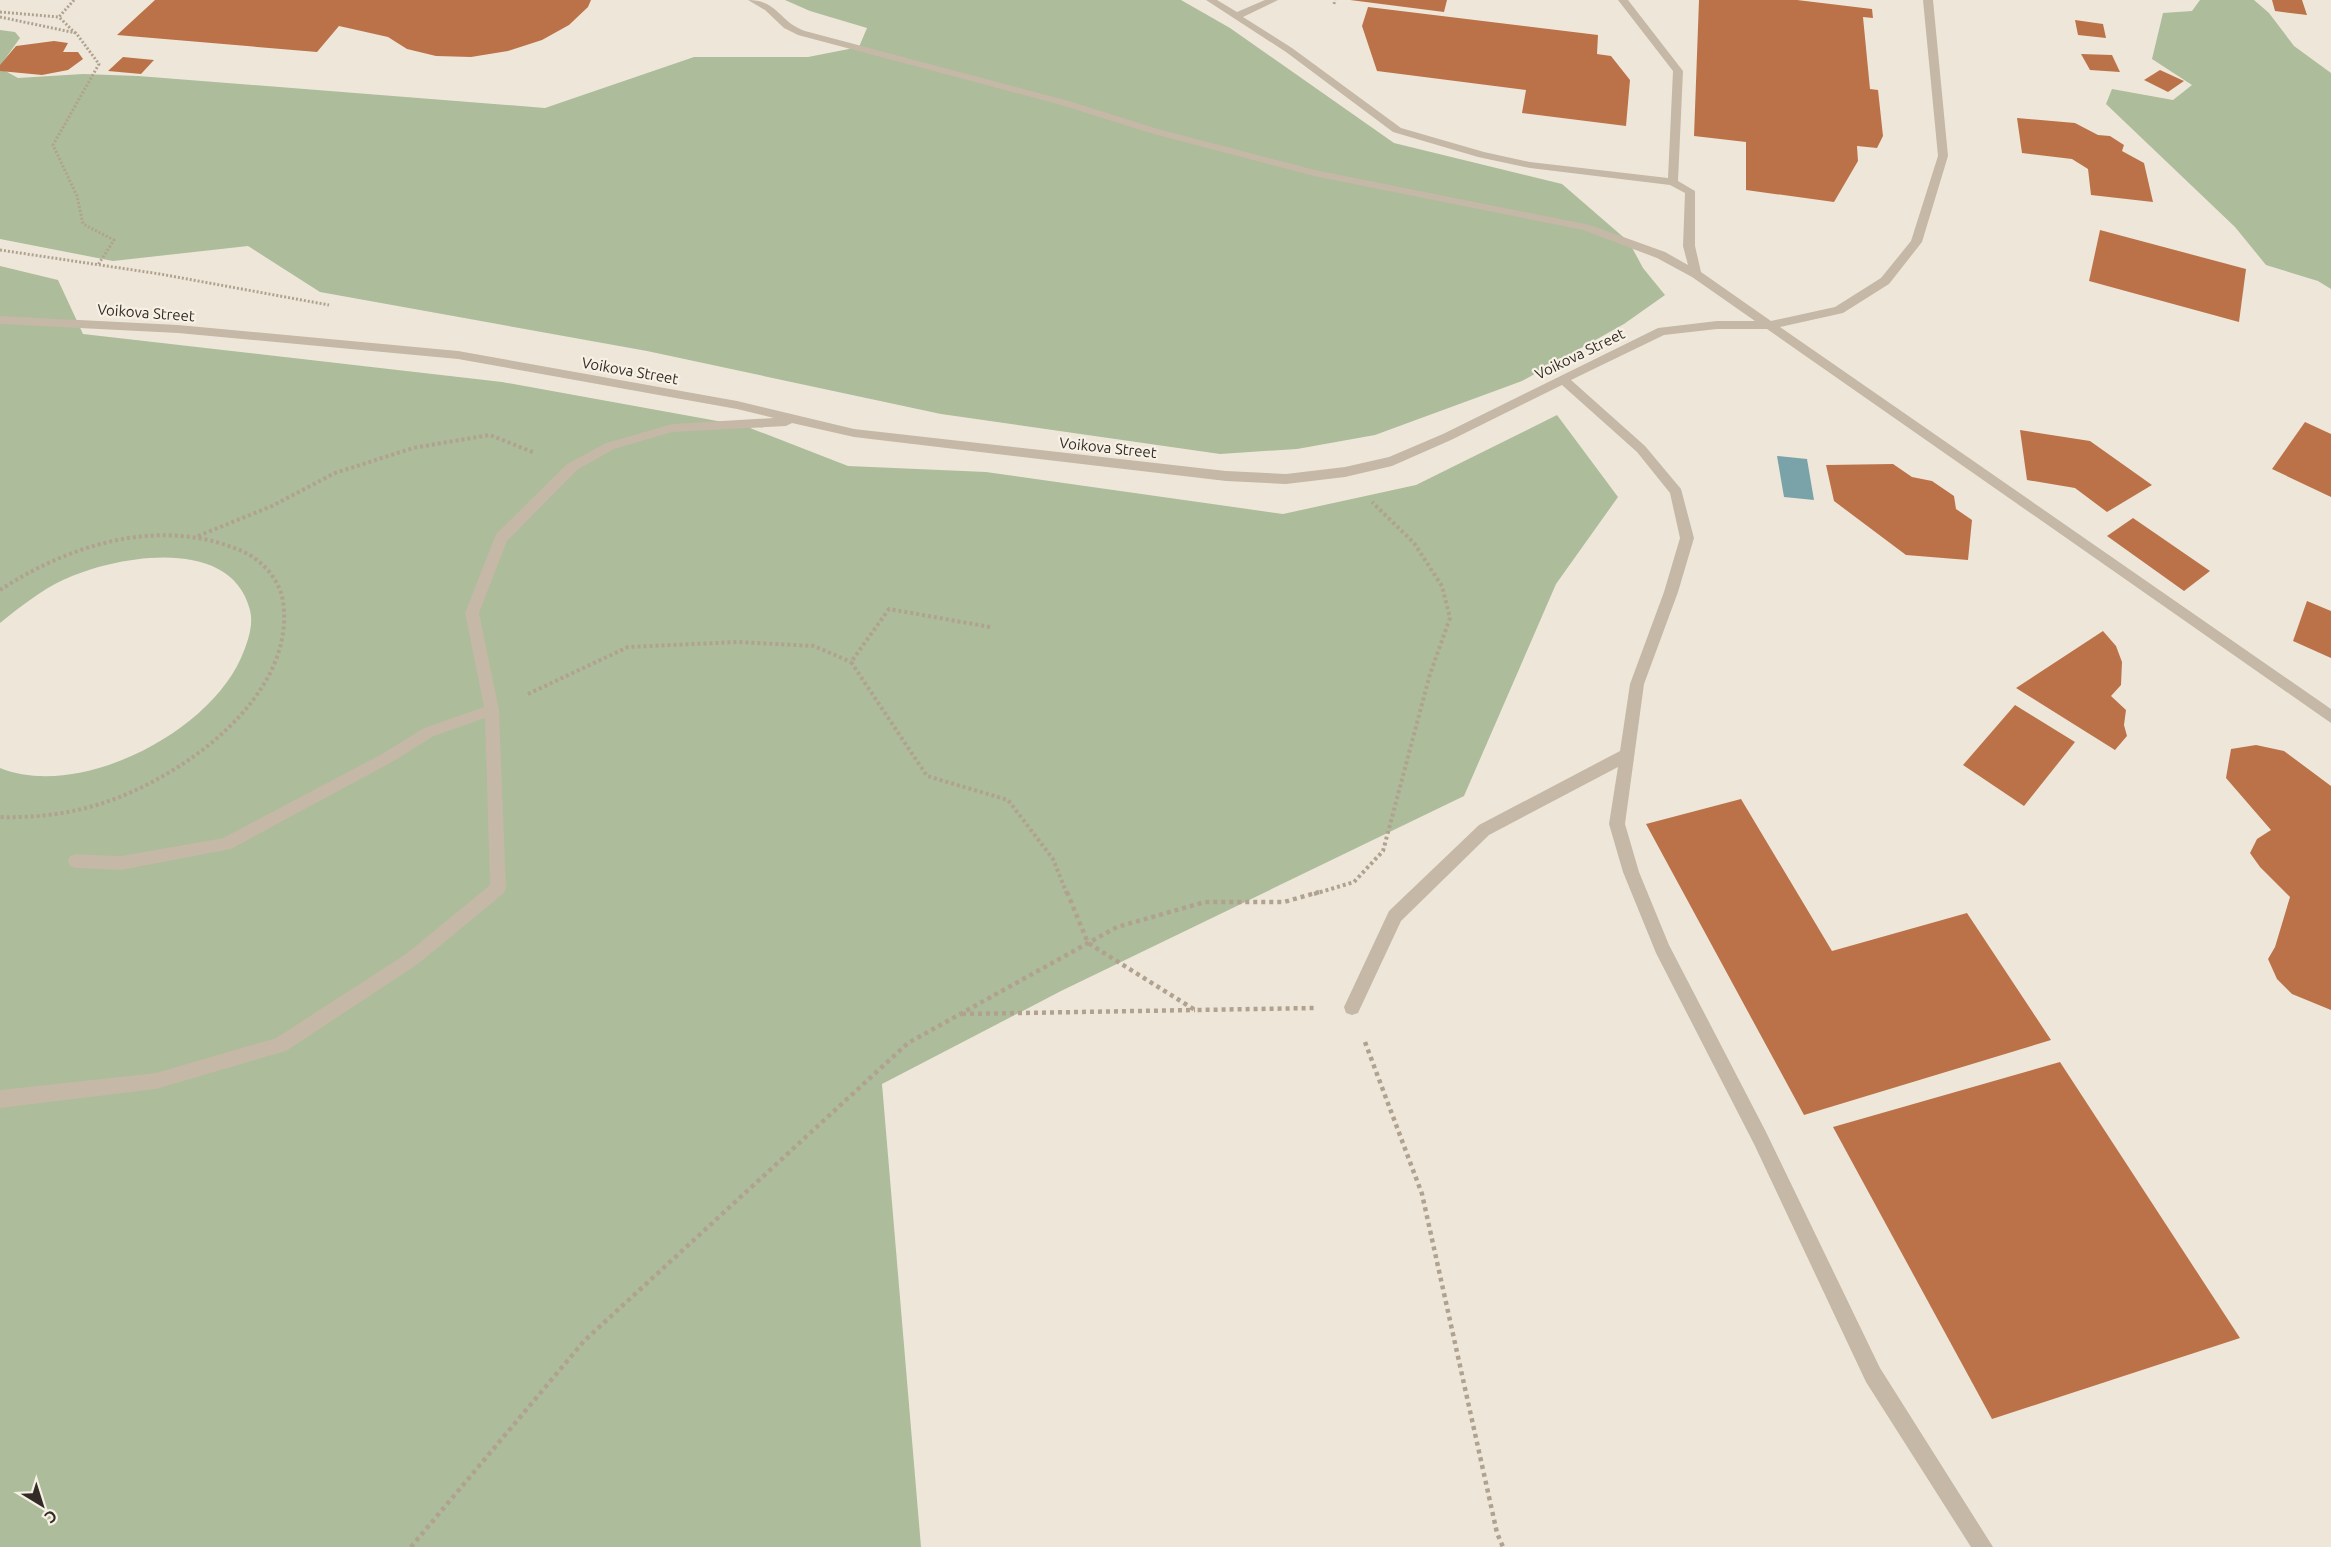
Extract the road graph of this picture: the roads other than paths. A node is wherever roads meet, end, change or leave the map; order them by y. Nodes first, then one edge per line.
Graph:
1 (753, 0) edge
2 (1211, 0) edge
3 (1273, 0) edge
4 (1623, 0) edge
5 (1928, 0) edge
6 (1237, 16) junction
7 (1673, 182) junction
8 (1696, 274) junction
9 (0, 320) edge
10 (1768, 325) junction
11 (1563, 379) junction
12 (804, 422) junction
13 (492, 710) junction
14 (2331, 717) edge
15 (1628, 754) junction
16 (76, 861) dead end
17 (1352, 1007) road end
18 (0, 1099) edge
19 (1983, 1547) edge

1 - 8 street
2 - 6 street
3 - 6 street
4 - 7 street
5 - 10 street, Voikova Street
6 - 7 street
7 - 8 street
8 - 10 street
9 - 12 street, Voikova Street
10 - 11 street, Voikova Street
10 - 14 street
11 - 12 street, Voikova Street
11 - 15 street
12 - 13 street
13 - 16 street
13 - 18 street
15 - 17 street
15 - 19 street

